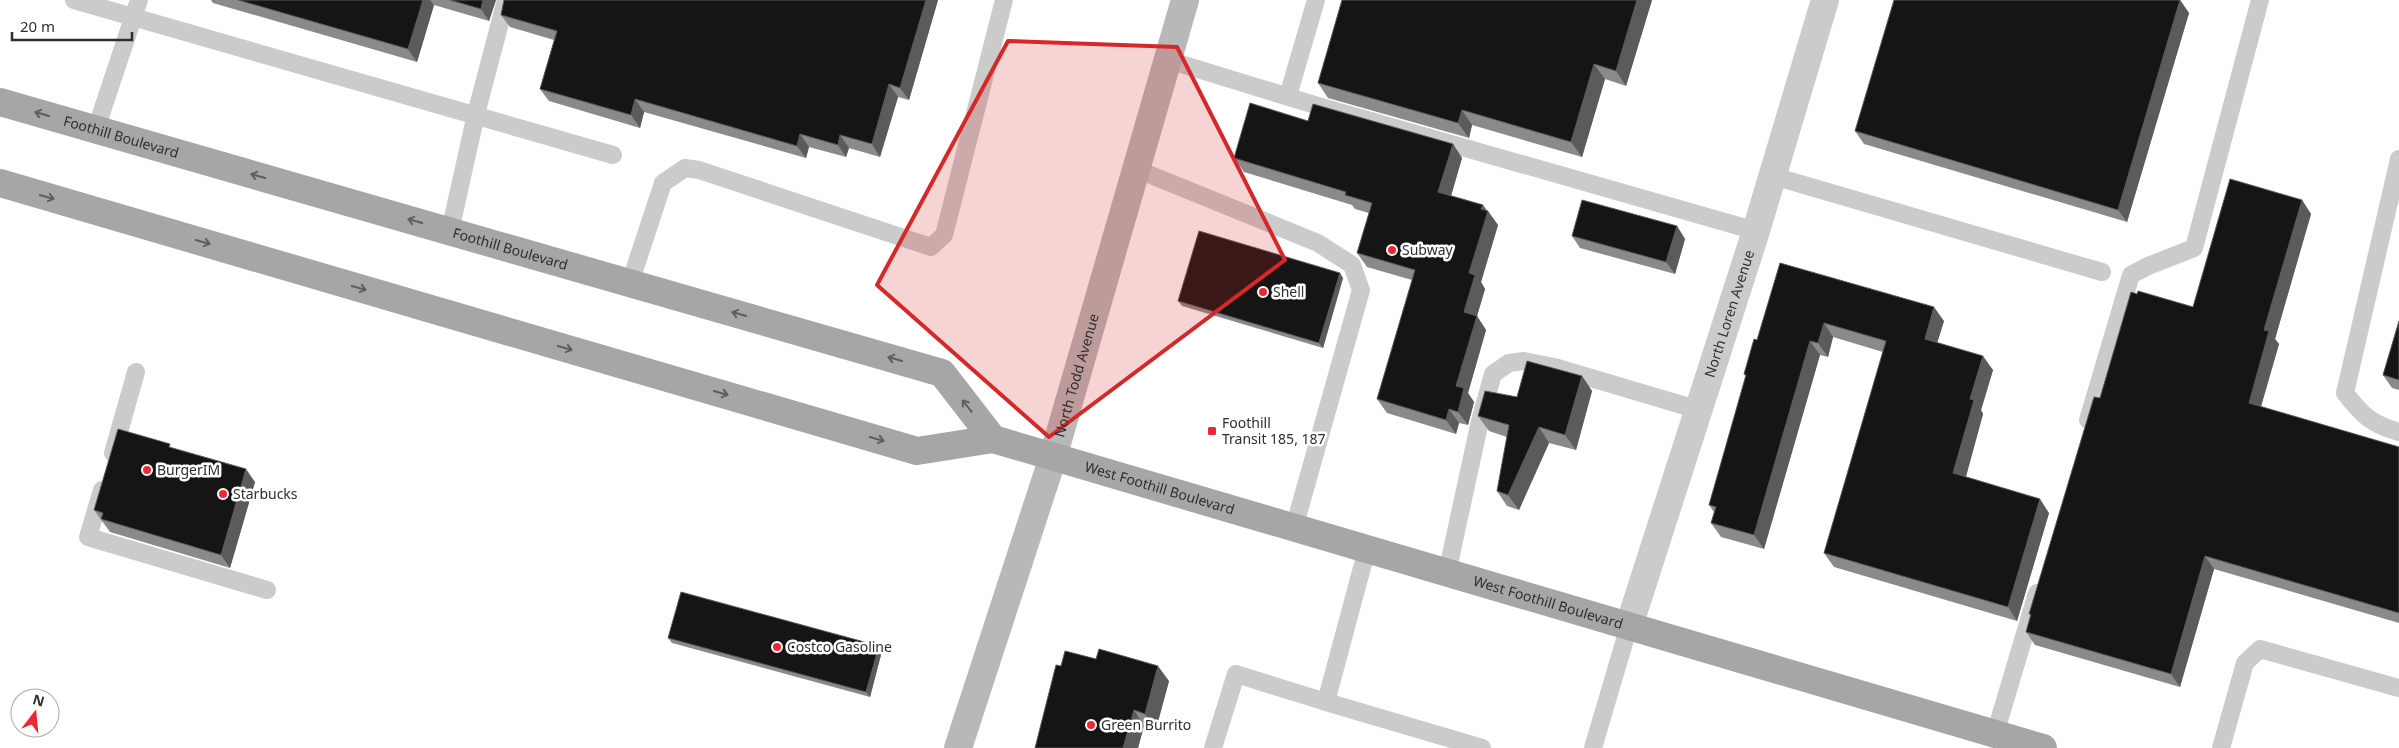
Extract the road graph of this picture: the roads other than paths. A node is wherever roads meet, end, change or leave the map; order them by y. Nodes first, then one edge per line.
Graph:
1 (74, 0) edge
2 (139, 0) edge
3 (506, 0) edge
4 (1004, 0) edge
5 (1185, 0) edge
6 (1316, 0) edge
7 (1825, 0) edge
8 (2260, 0) edge
9 (134, 18) junction
10 (1168, 60) junction
11 (1288, 96) junction
12 (0, 102) edge
13 (476, 114) junction
14 (96, 129) junction
15 (613, 155) dead end
16 (2399, 159) edge
17 (1136, 169) junction
18 (1773, 176) junction
19 (0, 183) edge
20 (450, 231) junction
21 (1756, 231) junction
22 (2102, 272) dead end
23 (630, 282) junction
24 (136, 372) dead end
25 (1699, 410) junction
26 (2399, 432) edge
27 (2083, 438) edge
28 (993, 439) junction
29 (1053, 457) junction
30 (1294, 528) junction
31 (1367, 549) junction
32 (1447, 573) junction
33 (2040, 581) edge
34 (266, 590) dead end
35 (1629, 626) junction
36 (2399, 688) edge
37 (1326, 702) junction
38 (1995, 734) junction
39 (958, 748) edge
40 (1213, 748) edge
41 (1482, 748) edge
42 (1593, 748) edge
43 (2043, 748) edge
44 (2221, 748) edge

1 - 9 lane
2 - 9 lane
3 - 13 lane
4 - 23 lane
5 - 10 street, North Todd Avenue
6 - 11 lane
7 - 18 street, North Loren Avenue
8 - 27 lane
9 - 13 lane
9 - 14 lane
10 - 11 lane
10 - 17 street, North Todd Avenue
11 - 21 lane
14 -> 12 main road, Foothill Boulevard
13 - 15 lane
13 - 20 lane
20 -> 14 main road, Foothill Boulevard
16 - 26 lane
17 - 29 street, North Todd Avenue
17 - 30 lane
18 - 21 street, North Loren Avenue
18 - 22 lane
19 -> 28 main road
20 - 23 main road, Foothill Boulevard
21 - 25 street, North Loren Avenue
28 -> 23 main road, Foothill Boulevard
24 - 34 lane
25 - 32 lane
25 - 35 street, North Loren Avenue
28 - 29 main road
29 - 30 main road, West Foothill Boulevard
29 - 39 street, North Todd Avenue
30 - 31 main road, West Foothill Boulevard
31 - 32 main road, West Foothill Boulevard
31 - 37 lane
32 - 35 main road, West Foothill Boulevard
33 - 38 lane
35 - 38 main road, West Foothill Boulevard
35 - 42 lane
36 - 44 lane
37 - 40 lane
37 - 41 lane
38 - 43 main road, West Foothill Boulevard

